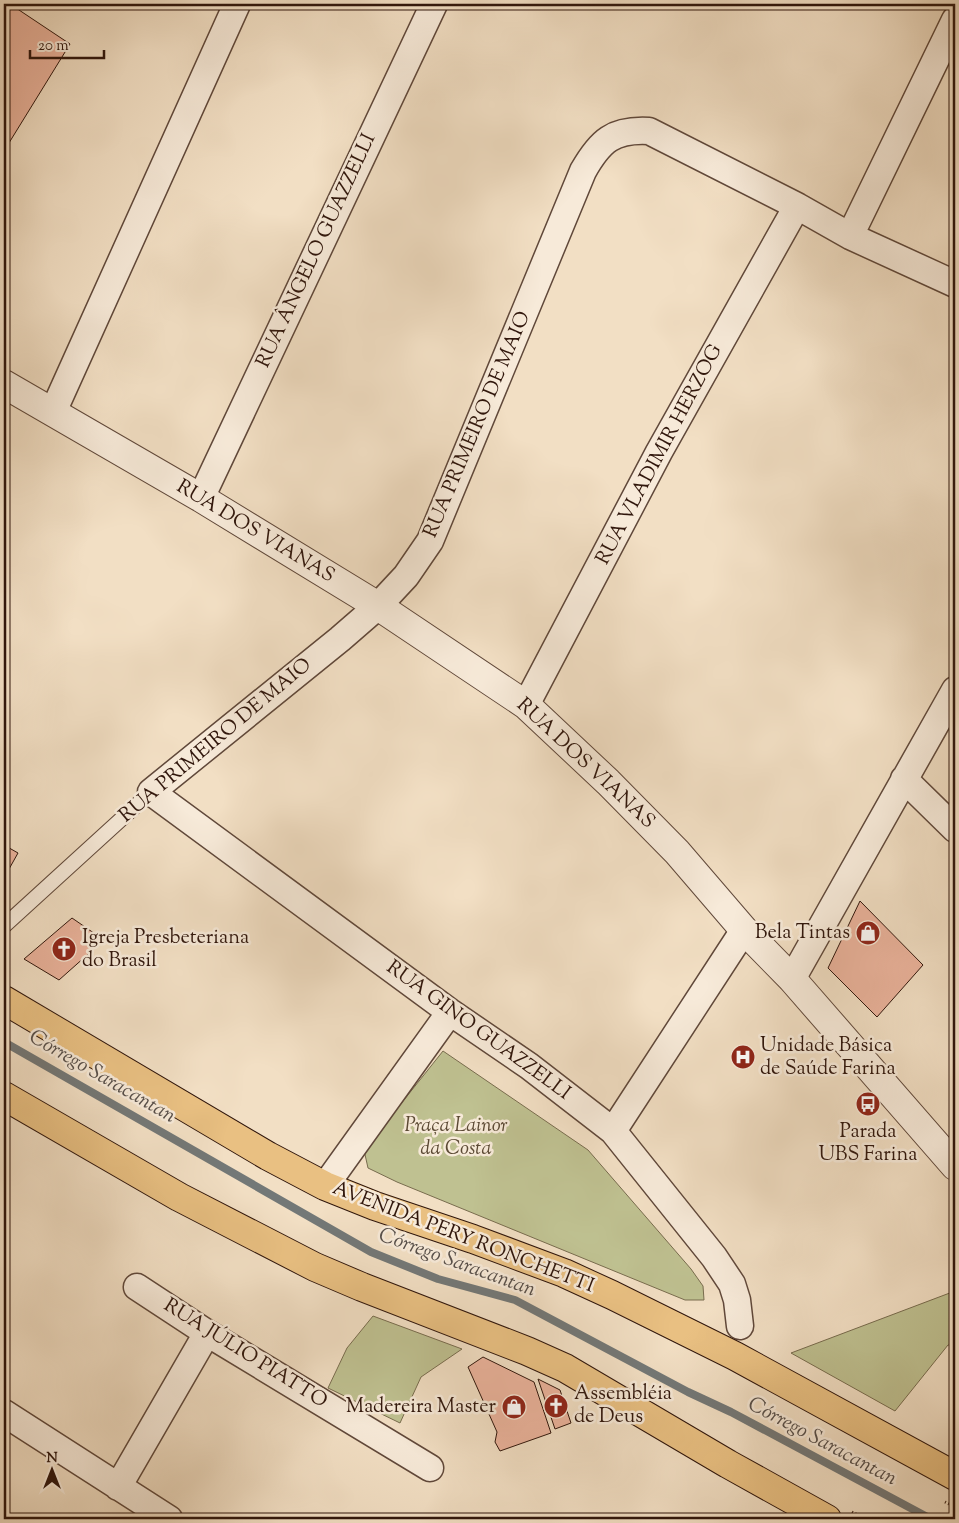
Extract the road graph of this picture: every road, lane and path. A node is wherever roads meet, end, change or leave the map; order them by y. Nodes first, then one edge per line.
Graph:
1 (237, 4) edge
2 (434, 4) edge
3 (955, 20) edge
4 (797, 206) junction
5 (850, 236) junction
6 (955, 284) edge
7 (4, 384) edge
8 (53, 412) junction
9 (201, 498) junction
10 (378, 606) junction
11 (955, 690) edge
12 (526, 705) junction
13 (904, 779) junction
14 (151, 792) junction
15 (955, 829) edge
16 (4, 926) edge
17 (744, 930) junction
18 (792, 979) junction
19 (4, 1000) edge
20 (450, 1012) junction
21 (4, 1096) edge
22 (613, 1131) junction
23 (955, 1166) edge
24 (325, 1186) junction
25 (137, 1288) dead end
26 (740, 1326) dead end
27 (207, 1333) junction
28 (4, 1413) edge
29 (430, 1468) dead end
30 (955, 1476) edge
31 (118, 1487) junction
32 (169, 1519) edge
33 (827, 1519) edge

1 - 8 street
2 - 9 street, RUA ÂNGELO GUAZZELLI
3 - 5 street
4 - 5 street, RUA PRIMEIRO DE MAIO
4 - 10 street, RUA PRIMEIRO DE MAIO
4 - 12 street, RUA VLADIMIR HERZOG
5 - 6 street, RUA PRIMEIRO DE MAIO
7 - 8 street, RUA DOS VIANAS
8 - 9 street, RUA DOS VIANAS
9 - 10 street, RUA DOS VIANAS
10 - 12 street, RUA DOS VIANAS
10 - 14 street, RUA PRIMEIRO DE MAIO
11 - 13 street
12 - 17 street, RUA DOS VIANAS
13 - 15 street
13 - 18 street
14 - 16 lane, RUA PRIMEIRO DE MAIO
14 - 20 street, RUA GINO GUAZZELLI
17 - 18 street, RUA DOS VIANAS
17 - 22 street
18 - 23 street, RUA DOS VIANAS
19 - 24 main road, AVENIDA PERY RONCHETTI
20 - 22 street, RUA GINO GUAZZELLI
20 - 24 street
21 - 33 main road
22 - 26 street, RUA GINO GUAZZELLI
24 - 30 main road, AVENIDA PERY RONCHETTI
25 - 27 street, RUA JÚLIO PIATTO
27 - 29 street, RUA JÚLIO PIATTO
27 - 31 street
28 - 31 street
31 - 32 street

